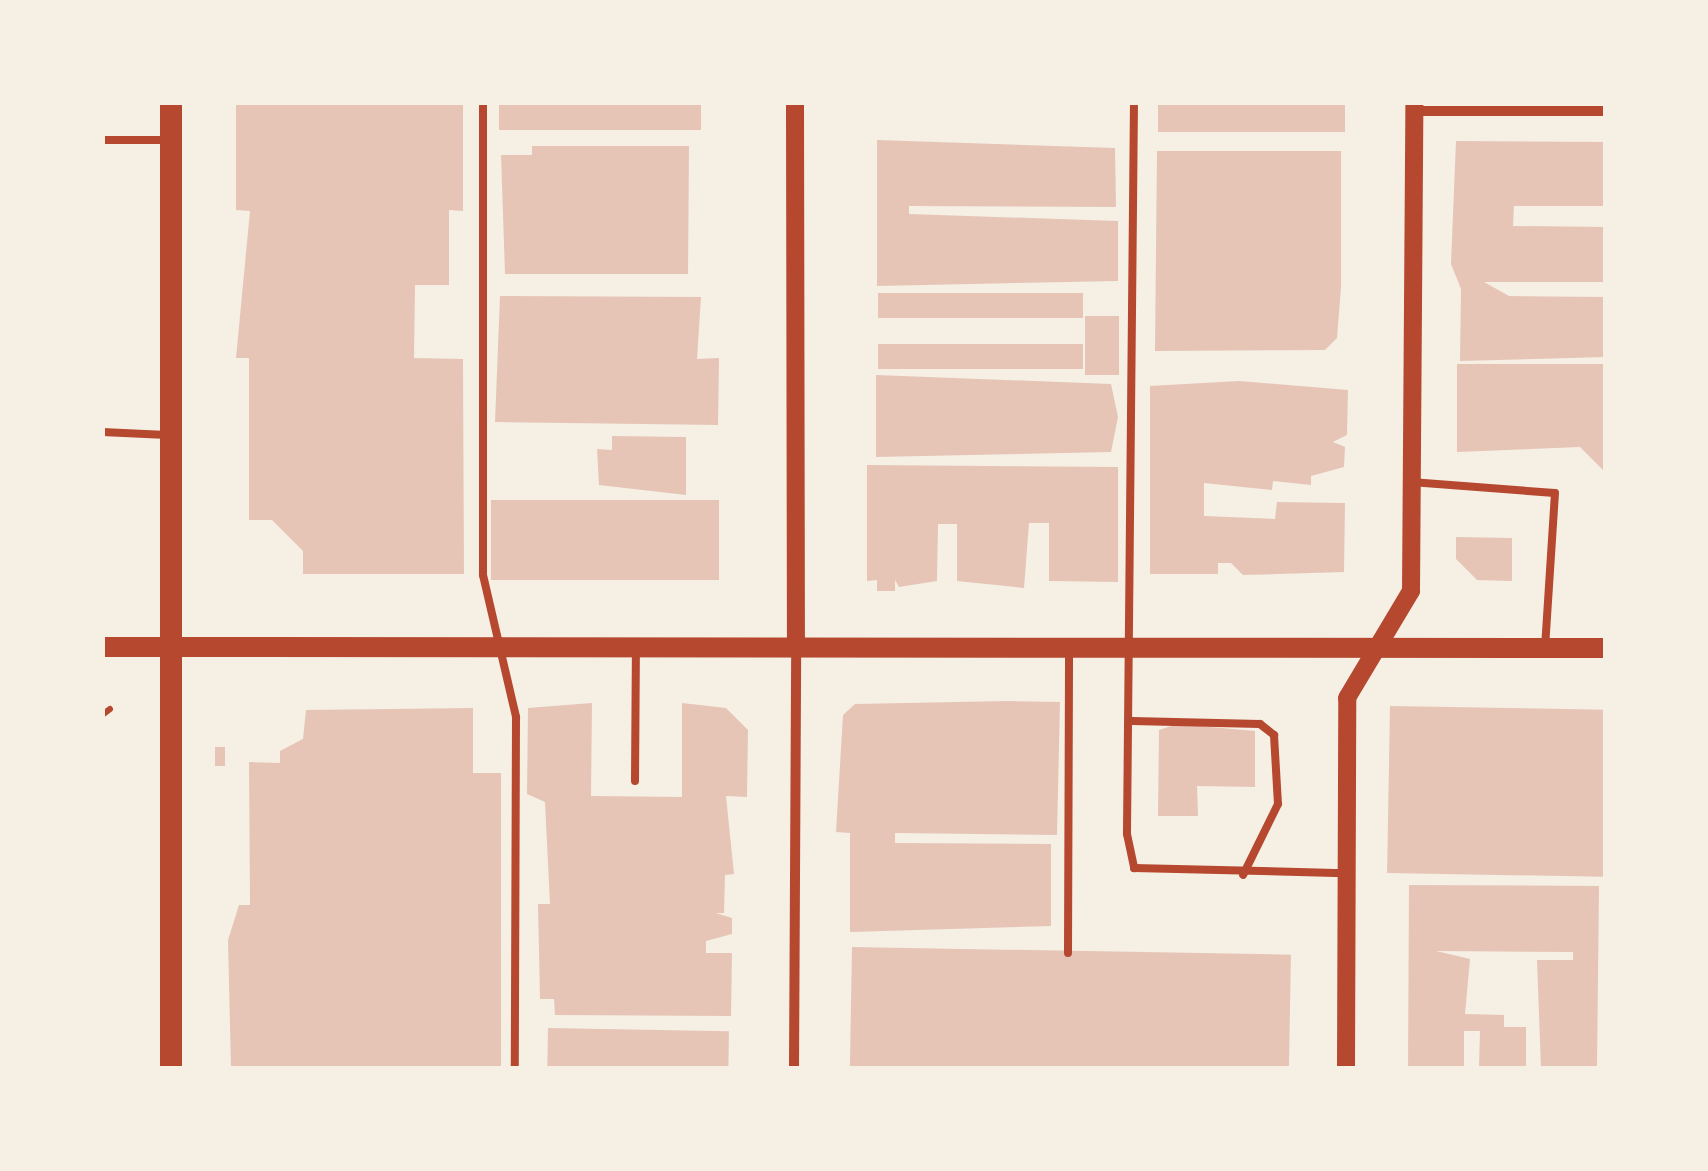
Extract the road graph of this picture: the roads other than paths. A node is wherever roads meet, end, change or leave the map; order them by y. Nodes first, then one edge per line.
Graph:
1 (171, 102) edge
2 (482, 102) edge
3 (795, 102) edge
4 (1134, 102) edge
5 (1414, 107) edge
6 (1606, 111) edge
7 (102, 140) edge
8 (171, 140) junction
9 (102, 432) edge
10 (171, 435) junction
11 (1411, 482) junction
12 (102, 647) edge
13 (172, 647) junction
14 (636, 647) junction
15 (499, 648) junction
16 (796, 648) junction
17 (1070, 648) junction
18 (1135, 648) junction
19 (1378, 648) junction
20 (1544, 648) junction
21 (1606, 648) edge
22 (1132, 721) junction
23 (634, 781) dead end
24 (1345, 873) junction
25 (1243, 874) junction
26 (1068, 954) dead end
27 (171, 1068) edge
28 (515, 1068) edge
29 (794, 1068) edge
30 (1346, 1068) edge

1 - 8 main road
2 - 15 lane
3 - 16 street
4 - 18 lane
5 - 6 street
5 - 11 street
7 - 8 lane
8 - 10 main road
9 - 10 lane
10 - 13 main road
11 - 19 street
11 - 20 lane
12 - 13 main road
13 - 15 main road
13 - 27 main road
14 - 15 main road
14 - 16 main road
14 - 23 lane
15 - 28 lane
16 - 17 main road
16 - 29 street
17 - 18 main road
17 - 26 lane
18 - 19 main road
18 - 22 lane
19 - 20 main road
19 - 24 street
20 - 21 main road
22 - 25 lane
22 - 25 lane
24 - 25 lane
24 - 30 street

